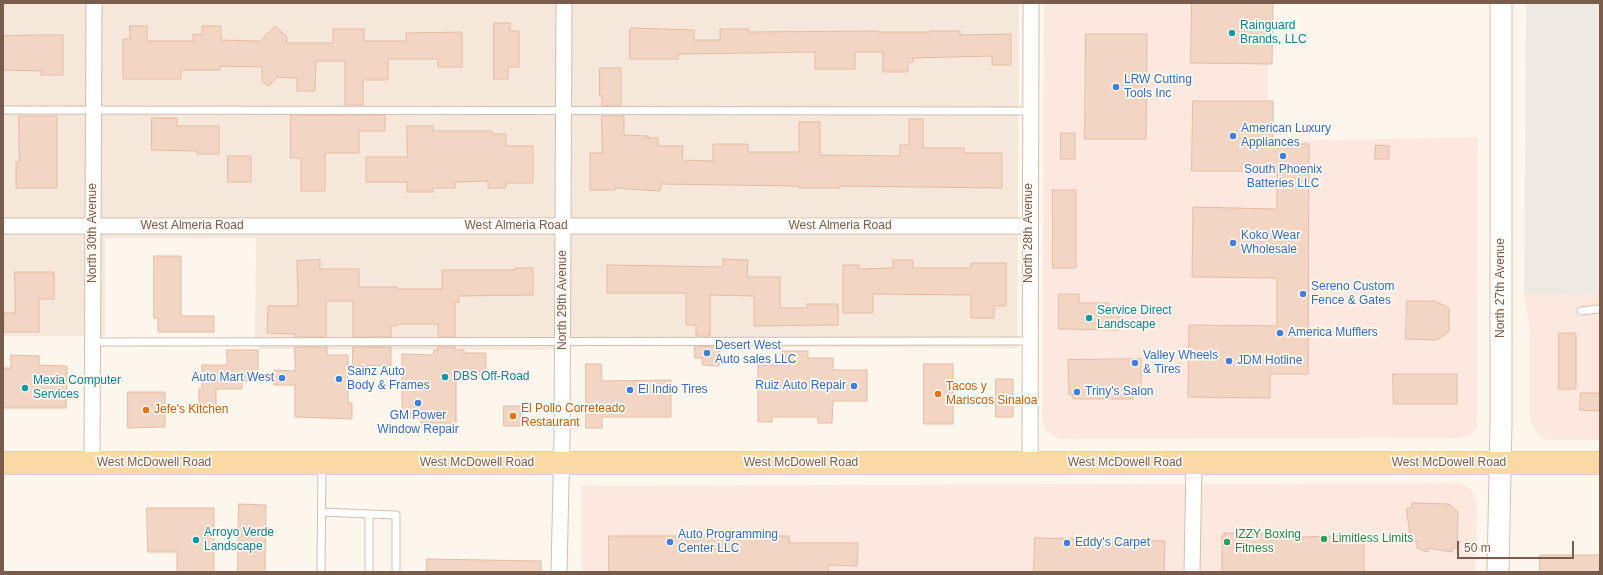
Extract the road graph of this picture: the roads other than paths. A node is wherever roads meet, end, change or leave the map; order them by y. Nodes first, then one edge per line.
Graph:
1 (94, 3) edge
2 (564, 3) edge
3 (1031, 3) edge
4 (1501, 3) edge
5 (3, 110) edge
6 (94, 110) junction
7 (563, 110) junction
8 (1029, 111) junction
9 (3, 226) edge
10 (93, 226) junction
11 (563, 226) junction
12 (1030, 226) junction
13 (1598, 309) dead end
14 (1581, 312) dead end
15 (1029, 341) junction
16 (93, 342) junction
17 (562, 342) junction
18 (322, 462) junction
19 (3, 463) edge
20 (92, 463) junction
21 (562, 463) junction
22 (1030, 463) junction
23 (1194, 463) junction
24 (1501, 463) junction
25 (1600, 463) edge
26 (322, 512) junction
27 (369, 514) junction
28 (321, 572) edge
29 (369, 572) edge
30 (396, 572) edge
31 (559, 572) edge
32 (1192, 572) edge
33 (1498, 572) edge

1 - 6 street, North 30th Avenue
2 - 7 street, North 29th Avenue
3 - 8 street, North 28th Avenue
4 - 24 main road, North 27th Avenue
5 - 6 lane
6 - 7 lane
6 - 10 street, North 30th Avenue
7 - 8 lane
7 - 11 street, North 29th Avenue
8 - 12 street, North 28th Avenue
9 - 10 street, West Almeria Road
10 - 11 street, West Almeria Road
10 - 16 street, North 30th Avenue
11 - 12 street, West Almeria Road
11 - 17 street, North 29th Avenue
12 - 15 street, North 28th Avenue
13 - 14 lane
15 - 17 lane
15 - 22 street, North 28th Avenue
16 - 17 lane
16 - 20 street, North 30th Avenue
17 - 21 street, North 29th Avenue
18 - 20 main road, West McDowell Road
18 - 21 main road, West McDowell Road
18 - 26 lane
19 - 20 main road, West McDowell Road
21 - 22 main road, West McDowell Road
21 - 31 street, North 29th Avenue
22 - 23 main road, West McDowell Road
23 - 24 main road, West McDowell Road
23 - 32 street
24 - 25 main road, West McDowell Road
24 - 33 main road, North 27th Avenue
26 - 27 lane
26 - 28 lane
27 - 29 lane
27 - 30 lane

